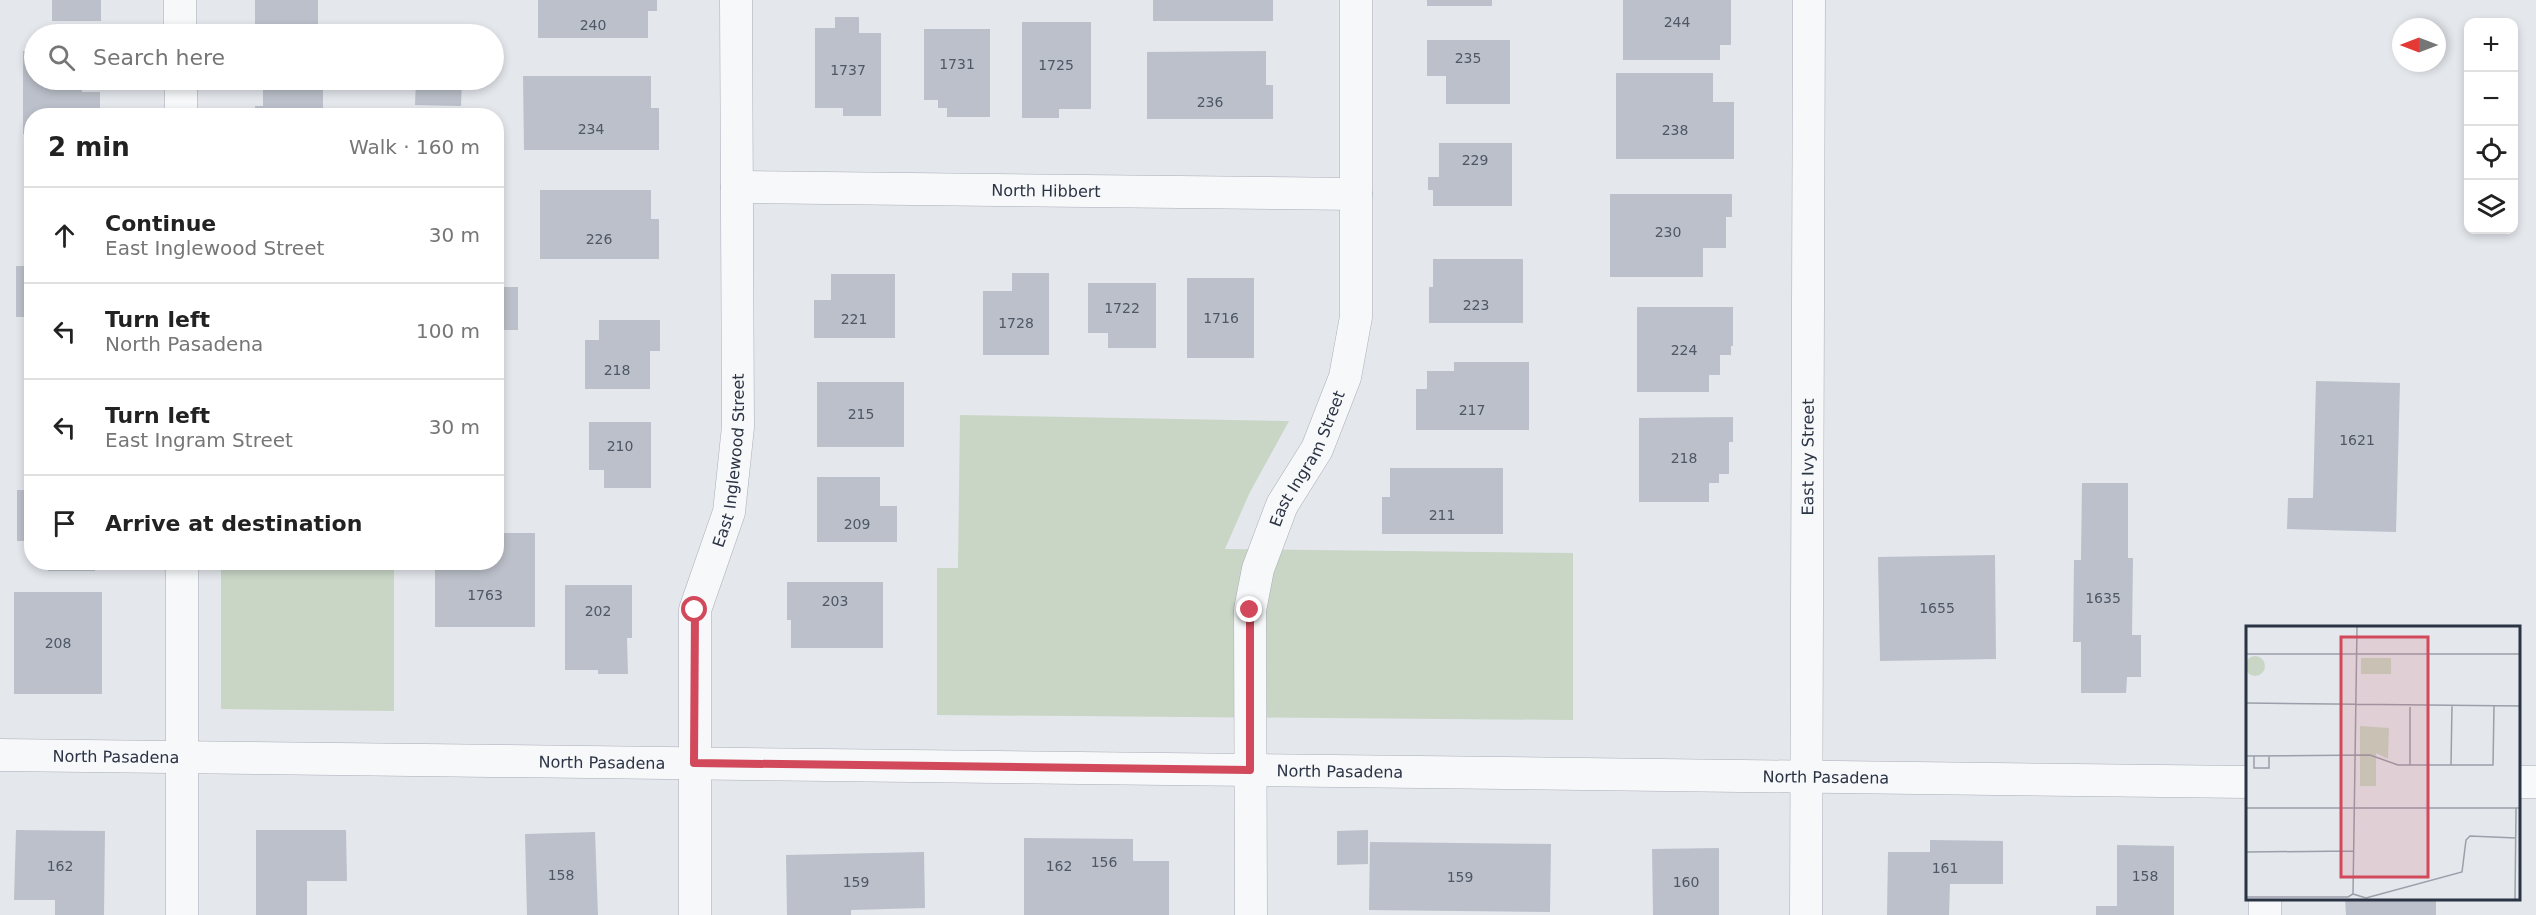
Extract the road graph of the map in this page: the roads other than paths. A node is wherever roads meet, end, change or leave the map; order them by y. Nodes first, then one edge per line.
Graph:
1 (180, 0) edge
2 (736, 0) edge
3 (1356, 0) edge
4 (1809, 0) edge
5 (180, 24) edge
6 (181, 90) edge
7 (181, 108) edge
8 (737, 187) junction
9 (1356, 194) junction
10 (182, 570) edge
11 (0, 755) edge
12 (182, 757) junction
13 (694, 763) junction
14 (1250, 770) junction
15 (1806, 777) junction
16 (2246, 782) edge
17 (182, 915) edge
18 (695, 915) edge
19 (1251, 915) edge
20 (1806, 915) edge

1 - 5 street
2 - 8 street, East Inglewood Street
3 - 9 street, East Ingram Street
4 - 15 street, East Ivy Street
6 - 7 street
8 - 9 street, North Hibbert
8 - 13 street, East Inglewood Street
9 - 14 street, East Ingram Street
10 - 12 street
11 - 12 street, North Pasadena
12 - 13 street, North Pasadena
12 - 17 street
13 - 14 street, North Pasadena
13 - 18 street, East Inglewood Street
14 - 15 street, North Pasadena
14 - 19 street, East Ingram Street
15 - 16 street, North Pasadena
15 - 20 street, East Ivy Street

